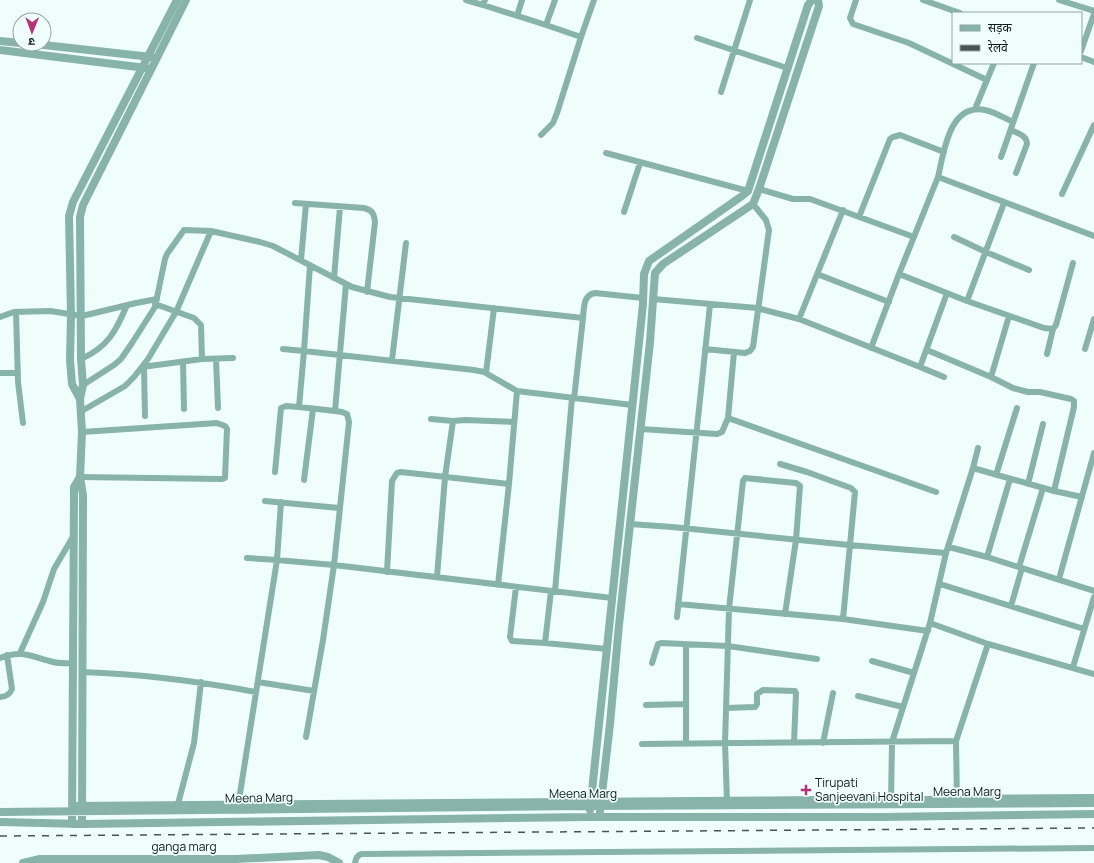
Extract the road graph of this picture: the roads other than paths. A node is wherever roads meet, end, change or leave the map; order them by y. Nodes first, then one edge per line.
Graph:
1 (177, 0) edge
2 (186, 0) edge
3 (466, 0) edge
4 (522, 0) edge
5 (555, 0) edge
6 (594, 0) edge
7 (750, 0) edge
8 (812, 0) edge
9 (818, 0) edge
10 (856, 0) edge
11 (924, 0) edge
12 (1059, 0) edge
13 (484, 3) edge
14 (942, 3) edge
15 (958, 12) edge
16 (1094, 13) edge
17 (517, 16) junction
18 (546, 25) junction
19 (581, 37) junction
20 (697, 38) dead end
21 (0, 41) edge
22 (12, 42) edge
23 (52, 46) edge
24 (1082, 48) edge
25 (0, 50) edge
26 (734, 50) junction
27 (147, 57) junction
28 (1082, 57) edge
29 (158, 58) junction
30 (1094, 62) edge
31 (952, 63) edge
32 (953, 64) edge
33 (994, 64) edge
34 (1034, 64) edge
35 (142, 68) junction
36 (787, 68) junction
37 (152, 69) junction
38 (987, 80) junction
39 (721, 92) dead end
40 (975, 109) junction
41 (1013, 122) junction
42 (1094, 125) edge
43 (1010, 130) junction
44 (541, 135) dead end
45 (944, 152) junction
46 (606, 153) dead end
47 (1001, 157) dead end
48 (640, 163) junction
49 (1016, 173) dead end
50 (938, 177) junction
51 (759, 189) junction
52 (748, 191) junction
53 (1062, 194) dead end
54 (295, 203) dead end
55 (1004, 203) junction
56 (306, 204) junction
57 (753, 204) junction
58 (340, 207) junction
59 (843, 210) junction
60 (624, 212) dead end
61 (859, 217) junction
62 (211, 232) junction
63 (1094, 236) edge
64 (914, 237) junction
65 (954, 237) dead end
66 (406, 243) dead end
67 (986, 252) junction
68 (301, 260) junction
69 (1073, 263) dead end
70 (310, 265) junction
71 (1029, 270) dead end
72 (817, 274) junction
73 (899, 274) junction
74 (334, 278) junction
75 (346, 284) junction
76 (367, 292) junction
77 (947, 293) junction
78 (399, 298) junction
79 (643, 298) junction
80 (653, 299) junction
81 (967, 301) junction
82 (156, 302) junction
83 (889, 302) junction
84 (128, 305) junction
85 (710, 305) junction
86 (494, 308) junction
87 (758, 308) junction
88 (16, 312) junction
89 (176, 312) junction
90 (71, 315) junction
91 (82, 316) junction
92 (1009, 316) junction
93 (0, 317) edge
94 (583, 318) junction
95 (798, 319) junction
96 (1094, 319) edge
97 (1053, 329) junction
98 (872, 348) junction
99 (283, 349) dead end
100 (1086, 349) dead end
101 (705, 350) junction
102 (927, 350) junction
103 (304, 351) junction
104 (734, 352) junction
105 (1047, 354) dead end
106 (341, 355) junction
107 (233, 358) dead end
108 (81, 359) junction
109 (202, 359) junction
110 (216, 359) junction
111 (392, 360) junction
112 (183, 362) junction
113 (143, 367) junction
114 (920, 367) junction
115 (0, 373) edge
116 (18, 373) junction
117 (486, 373) junction
118 (944, 377) dead end
119 (991, 377) junction
120 (83, 385) junction
121 (517, 391) junction
122 (573, 398) junction
123 (80, 399) junction
124 (632, 405) junction
125 (299, 407) junction
126 (218, 408) dead end
127 (1017, 408) dead end
128 (184, 409) dead end
129 (313, 409) junction
130 (335, 411) junction
131 (80, 412) junction
132 (145, 416) dead end
133 (728, 418) junction
134 (431, 419) dead end
135 (454, 421) junction
136 (514, 422) junction
137 (22, 423) dead end
138 (1043, 424) dead end
139 (641, 429) junction
140 (82, 432) junction
141 (696, 434) junction
142 (978, 448) dead end
143 (1094, 453) edge
144 (780, 464) dead end
145 (974, 468) junction
146 (275, 472) dead end
147 (996, 475) junction
148 (80, 477) junction
149 (445, 477) junction
150 (1010, 479) junction
151 (1091, 479) edge
152 (304, 480) dead end
153 (509, 484) junction
154 (1028, 484) junction
155 (1043, 488) junction
156 (1054, 491) junction
157 (936, 492) dead end
158 (1082, 497) junction
159 (264, 501) dead end
160 (281, 502) junction
161 (339, 508) junction
162 (630, 524) junction
163 (686, 528) junction
164 (737, 533) junction
165 (74, 535) junction
166 (796, 540) junction
167 (850, 545) junction
168 (948, 550) junction
169 (987, 557) junction
170 (247, 558) dead end
171 (277, 560) junction
172 (334, 565) junction
173 (1021, 567) junction
174 (387, 572) junction
175 (437, 577) junction
176 (1059, 580) junction
177 (940, 584) junction
178 (498, 585) junction
179 (516, 587) junction
180 (553, 591) junction
181 (1094, 591) edge
182 (1094, 597) edge
183 (612, 598) junction
184 (678, 604) junction
185 (1011, 606) junction
186 (729, 609) junction
187 (785, 614) junction
188 (677, 617) dead end
189 (843, 619) junction
190 (930, 623) junction
191 (1084, 629) junction
192 (928, 630) junction
193 (545, 643) junction
194 (988, 644) junction
195 (686, 645) junction
196 (728, 646) junction
197 (607, 649) junction
198 (20, 653) junction
199 (7, 655) junction
200 (0, 658) edge
201 (817, 659) dead end
202 (872, 661) dead end
203 (73, 663) junction
204 (652, 663) dead end
205 (1073, 667) junction
206 (82, 672) junction
207 (914, 673) junction
208 (1094, 674) edge
209 (201, 682) junction
210 (258, 682) junction
211 (256, 692) junction
212 (314, 692) junction
213 (833, 693) dead end
214 (858, 696) dead end
215 (0, 697) edge
216 (686, 704) junction
217 (646, 705) dead end
218 (903, 707) junction
219 (726, 708) junction
220 (306, 737) dead end
221 (956, 741) junction
222 (892, 742) junction
223 (725, 743) junction
224 (794, 743) junction
225 (823, 743) junction
226 (642, 744) dead end
227 (686, 744) junction
228 (1094, 797) edge
229 (957, 801) junction
230 (891, 802) junction
231 (590, 803) junction
232 (600, 803) junction
233 (727, 803) junction
234 (1094, 803) edge
235 (178, 804) junction
236 (238, 806) junction
237 (72, 808) junction
238 (82, 808) junction
239 (0, 812) edge
240 (1094, 814) edge
241 (957, 816) junction
242 (589, 817) junction
243 (600, 817) junction
244 (727, 817) junction
245 (890, 817) junction
246 (0, 822) edge
247 (238, 822) junction
248 (72, 824) junction
249 (82, 824) junction
250 (1094, 848) edge
251 (286, 860) edge
252 (63, 861) edge
253 (102, 861) edge
254 (149, 861) edge
255 (196, 861) edge
256 (236, 861) edge
257 (25, 862) edge
258 (340, 863) edge
259 (355, 863) edge

1 - 27 street
2 - 29 street
3 - 13 street
4 - 17 street
5 - 18 street
6 - 19 street
7 - 26 street
8 - 36 street
9 - 51 street
10 - 31 street
11 - 14 street
12 - 16 street
13 - 17 street
14 - 15 street
16 - 24 street
17 - 18 street
18 - 19 street
19 - 44 street
20 - 26 street
21 - 22 street
23 - 27 street
25 - 35 street
26 - 36 street
26 - 39 street
27 - 29 street
27 - 35 street
28 - 30 street
29 - 37 street
32 - 38 street
33 - 38 street
34 - 41 street
35 - 37 street
35 - 90 street
36 - 52 street
37 - 91 street
38 - 40 street
40 - 41 street
40 - 45 street
41 - 43 street
42 - 53 street
43 - 47 street
43 - 49 street
45 - 50 street
45 - 61 street
46 - 48 street
48 - 52 street
48 - 60 street
50 - 55 street
50 - 64 street
51 - 57 street
51 - 59 street
52 - 79 street
54 - 56 street
55 - 63 street
55 - 67 street
56 - 58 street
56 - 68 street
57 - 80 street
57 - 87 street
58 - 74 street
58 - 76 street
59 - 61 street
59 - 72 street
61 - 64 street
62 - 68 street
62 - 82 street
62 - 89 street
64 - 73 street
65 - 67 street
66 - 78 street
67 - 71 street
67 - 81 street
68 - 70 street
69 - 97 street
70 - 74 street
70 - 103 street
72 - 83 street
72 - 95 street
73 - 77 street
73 - 83 street
74 - 75 street
75 - 76 street
75 - 106 street
76 - 78 street
77 - 81 street
77 - 102 street
78 - 86 street
78 - 111 street
79 - 80 street
79 - 94 street
79 - 124 street
80 - 85 street
80 - 139 street
81 - 92 street
82 - 84 street
82 - 89 street
82 - 120 street
83 - 98 street
84 - 91 street
84 - 108 street
85 - 87 street
85 - 101 street
86 - 94 street
86 - 117 street
87 - 95 street
87 - 104 street
88 - 90 street
88 - 93 street
88 - 116 street
89 - 109 street
89 - 113 street
90 - 91 street
90 - 123 street
91 - 108 street
92 - 97 street
92 - 119 street
94 - 122 street
95 - 98 street
96 - 100 street
97 - 105 street
98 - 114 street
99 - 103 street
101 - 104 street
101 - 141 street
102 - 114 street
102 - 119 street
103 - 106 street
103 - 125 street
104 - 133 street
106 - 111 street
106 - 130 street
107 - 110 street
108 - 120 street
109 - 110 street
109 - 112 street
110 - 126 street
111 - 117 street
112 - 113 street
112 - 128 street
113 - 131 street
113 - 132 street
114 - 118 street
115 - 116 street
116 - 137 street
117 - 121 street
119 - 156 street
120 - 123 street
121 - 122 street
121 - 136 street
122 - 124 street
122 - 180 street
123 - 131 street
124 - 183 street
125 - 129 street
125 - 146 street
127 - 147 street
129 - 130 street
129 - 152 street
130 - 161 street
131 - 140 street
133 - 141 street
133 - 157 street
134 - 135 street
135 - 136 street
135 - 149 street
136 - 153 street
138 - 154 street
139 - 141 street
139 - 162 street
140 - 148 street
140 - 148 street
141 - 163 street
142 - 145 street
143 - 151 street
144 - 167 street
145 - 147 street
145 - 168 street
147 - 150 street
148 - 165 street
148 - 206 street
149 - 153 street
149 - 174 street
149 - 175 street
150 - 154 street
150 - 169 street
151 - 158 street
153 - 178 street
154 - 155 street
155 - 156 street
155 - 173 street
156 - 158 street
158 - 176 street
159 - 160 street
160 - 161 street
160 - 171 street
161 - 172 street
162 - 163 street
162 - 232 street
163 - 164 street
163 - 184 street
164 - 166 street
164 - 166 street
164 - 186 street
165 - 198 street
165 - 203 street
166 - 167 street
166 - 187 street
167 - 168 street
167 - 189 street
168 - 169 street
168 - 177 street
169 - 173 street
170 - 171 street
171 - 172 street
171 - 210 street
172 - 174 street
172 - 212 street
173 - 176 street
173 - 185 street
174 - 175 street
175 - 178 street
176 - 181 street
177 - 185 street
177 - 190 street
178 - 179 street
179 - 180 street
179 - 193 street
180 - 183 street
180 - 193 street
182 - 191 street
183 - 197 street
184 - 186 street
184 - 188 street
185 - 191 street
186 - 187 street
186 - 196 street
187 - 189 street
189 - 192 street
190 - 192 street
190 - 194 street
191 - 205 street
192 - 207 street
193 - 197 street
194 - 205 street
194 - 221 street
195 - 196 street
195 - 204 street
195 - 216 street
196 - 201 street
196 - 219 street
197 - 231 street
198 - 199 street
198 - 203 street
199 - 200 street
199 - 215 street
202 - 207 street
203 - 237 street
205 - 208 street
206 - 209 street
206 - 238 street
207 - 218 street
209 - 211 street
209 - 235 street
210 - 211 street
210 - 212 street
211 - 236 street
212 - 220 street
213 - 225 street
214 - 218 street
216 - 217 street
216 - 227 street
218 - 222 street
219 - 223 street
219 - 224 street
221 - 222 street
221 - 229 street
222 - 225 street
222 - 230 street
223 - 224 street
223 - 227 street
223 - 233 street
224 - 225 street
226 - 227 street
228 - 229 street
229 - 230 street, Meena Marg
229 - 234 street, Meena Marg
229 - 241 street
230 - 233 street, Meena Marg
230 - 245 street
231 - 232 street, Meena Marg
231 - 236 street, Meena Marg
231 - 242 street
232 - 233 street, Meena Marg
232 - 243 street
233 - 244 street
235 - 236 street
235 - 238 street
236 - 238 street, Meena Marg
236 - 247 street
237 - 238 street, Meena Marg
237 - 239 street, Meena Marg
237 - 248 street
238 - 249 street
240 - 241 street, Meena Marg
241 - 245 street, Meena Marg
242 - 243 street, Meena Marg
242 - 247 street, Meena Marg
243 - 244 street, Meena Marg
244 - 245 street, Meena Marg
246 - 248 street, Meena Marg
247 - 249 street, Meena Marg
248 - 249 street, Meena Marg
250 - 259 street
251 - 256 street, ganga marg
251 - 258 street, ganga marg
252 - 253 street, ganga marg
252 - 257 street, ganga marg
253 - 254 street, ganga marg
254 - 255 street, ganga marg
255 - 256 street, ganga marg

